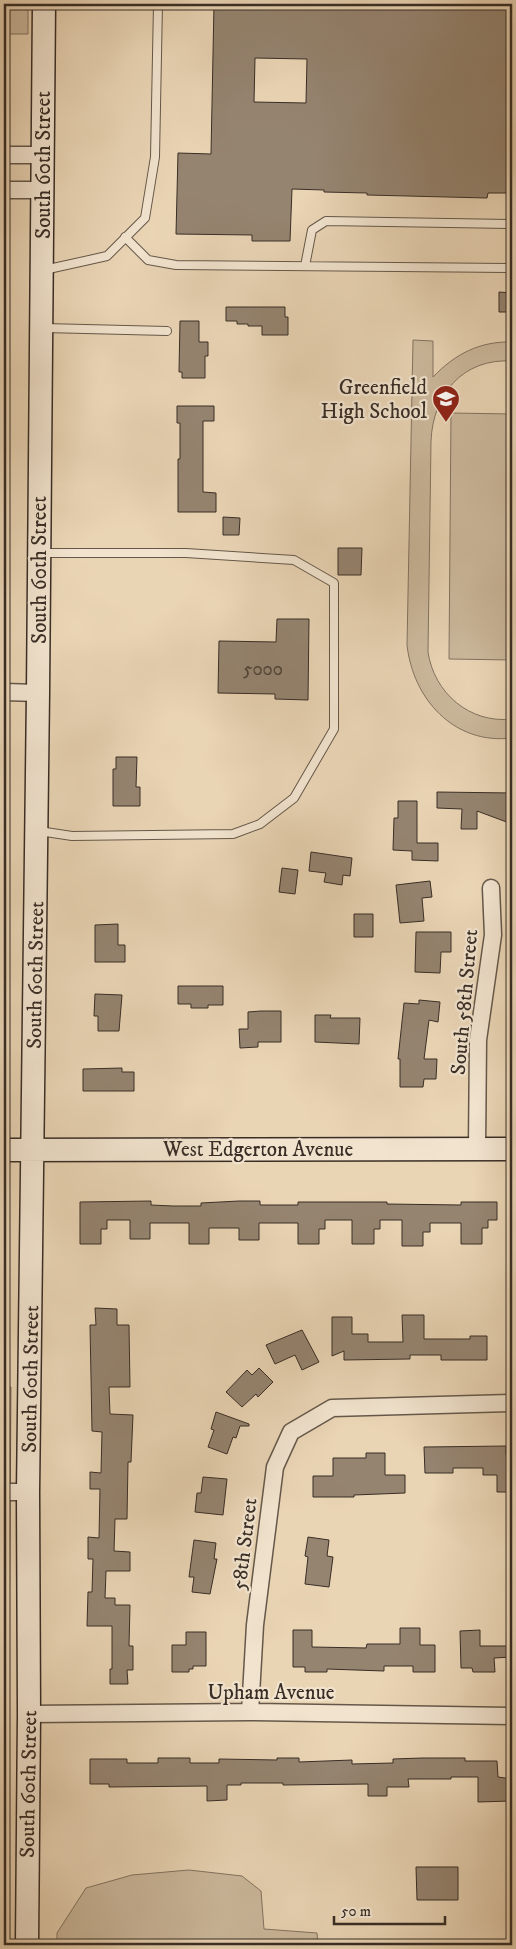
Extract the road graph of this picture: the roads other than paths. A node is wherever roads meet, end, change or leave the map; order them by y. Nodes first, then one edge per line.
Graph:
1 (44, 4) edge
2 (158, 4) edge
3 (4, 155) edge
4 (42, 155) junction
5 (4, 190) edge
6 (43, 190) junction
7 (512, 224) edge
8 (125, 238) junction
9 (305, 266) junction
10 (512, 268) edge
11 (42, 270) junction
12 (42, 328) junction
13 (167, 331) dead end
14 (40, 553) junction
15 (4, 692) edge
16 (38, 693) junction
17 (37, 831) junction
18 (491, 888) dead end
19 (512, 1149) edge
20 (4, 1150) edge
21 (34, 1150) junction
22 (477, 1150) junction
23 (512, 1403) edge
24 (4, 1492) edge
25 (28, 1492) junction
26 (250, 1712) junction
27 (29, 1714) junction
28 (512, 1716) edge
29 (27, 1945) edge

1 - 4 street, South 60th Street
2 - 8 lane
3 - 4 street
4 - 6 street, South 60th Street
5 - 6 street
6 - 11 street, South 60th Street
7 - 9 lane
8 - 9 lane
8 - 11 lane
9 - 10 lane
11 - 12 street, South 60th Street
12 - 13 lane
12 - 14 street, South 60th Street
14 - 16 street, South 60th Street
14 - 17 lane
15 - 16 street
16 - 17 street, South 60th Street
17 - 21 street, South 60th Street
18 - 22 street, South 58th Street
19 - 22 street, West Edgerton Avenue
20 - 21 street, West Edgerton Avenue
21 - 22 street, West Edgerton Avenue
21 - 25 street, South 60th Street
23 - 26 street, 58th Street
24 - 25 street
25 - 27 street, South 60th Street
26 - 27 street, Upham Avenue
26 - 28 street, Upham Avenue
27 - 29 street, South 60th Street

